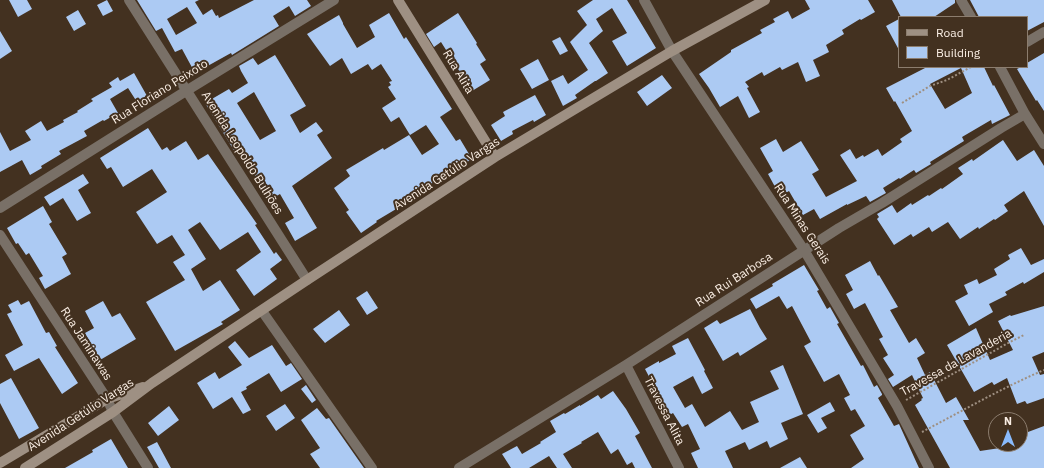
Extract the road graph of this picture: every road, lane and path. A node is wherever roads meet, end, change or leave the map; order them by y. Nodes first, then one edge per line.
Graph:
1 (129, 0) edge
2 (334, 0) edge
3 (398, 0) edge
4 (644, 0) edge
5 (765, 0) edge
6 (960, 0) edge
7 (970, 16) edge
8 (1044, 32) edge
9 (1028, 41) edge
10 (672, 52) junction
11 (969, 68) edge
12 (1001, 68) edge
13 (186, 91) junction
14 (902, 103) dead end
15 (1025, 114) junction
16 (1044, 144) edge
17 (495, 157) junction
18 (0, 208) edge
19 (0, 235) edge
20 (804, 250) junction
21 (307, 280) junction
22 (262, 311) junction
23 (1024, 335) dead end
24 (626, 366) junction
25 (1044, 370) edge
26 (152, 383) junction
27 (107, 399) junction
28 (896, 406) junction
29 (113, 412) junction
30 (914, 437) junction
31 (13, 456) junction
32 (0, 463) edge
33 (20, 468) edge
34 (25, 468) edge
35 (148, 468) edge
36 (372, 468) edge
37 (459, 468) edge
38 (679, 468) edge
39 (929, 468) edge

1 - 13 street, Avenida Leopoldo Bulhões
2 - 13 street, Rua Floriano Peixoto
3 - 17 street, Rua Alita
4 - 10 street, Rua Minas Gerais
5 - 10 street, Avenida Getúlio Vargas
6 - 7 street
8 - 9 street
10 - 17 street, Avenida Getúlio Vargas
10 - 20 street, Rua Minas Gerais
11 - 14 path
12 - 15 street
13 - 18 street, Rua Floriano Peixoto
13 - 21 street, Avenida Leopoldo Bulhões
15 - 16 street
15 - 20 street, Rua Rui Barbosa
17 - 21 street, Avenida Getúlio Vargas
19 - 27 street, Rua Jaminawas
20 - 24 street, Rua Rui Barbosa
20 - 28 street, Rua Minas Gerais
21 - 22 street, Avenida Getúlio Vargas
22 - 26 street, Avenida Getúlio Vargas
22 - 36 street
23 - 28 path, Travessa da Lavanderia
24 - 37 street, Rua Rui Barbosa
24 - 38 street, Travessa Alita
25 - 30 path
26 - 27 street, Avenida Getúlio Vargas
26 - 29 street, Avenida Getúlio Vargas
27 - 29 street, Rua Jaminawas
27 - 31 street, Avenida Getúlio Vargas
28 - 30 street, Rua Minas Gerais
29 - 34 street, Avenida Getúlio Vargas
29 - 35 street, Rua Jaminawas
30 - 39 street, Rua Minas Gerais
31 - 32 street, Avenida Getúlio Vargas
31 - 33 street

